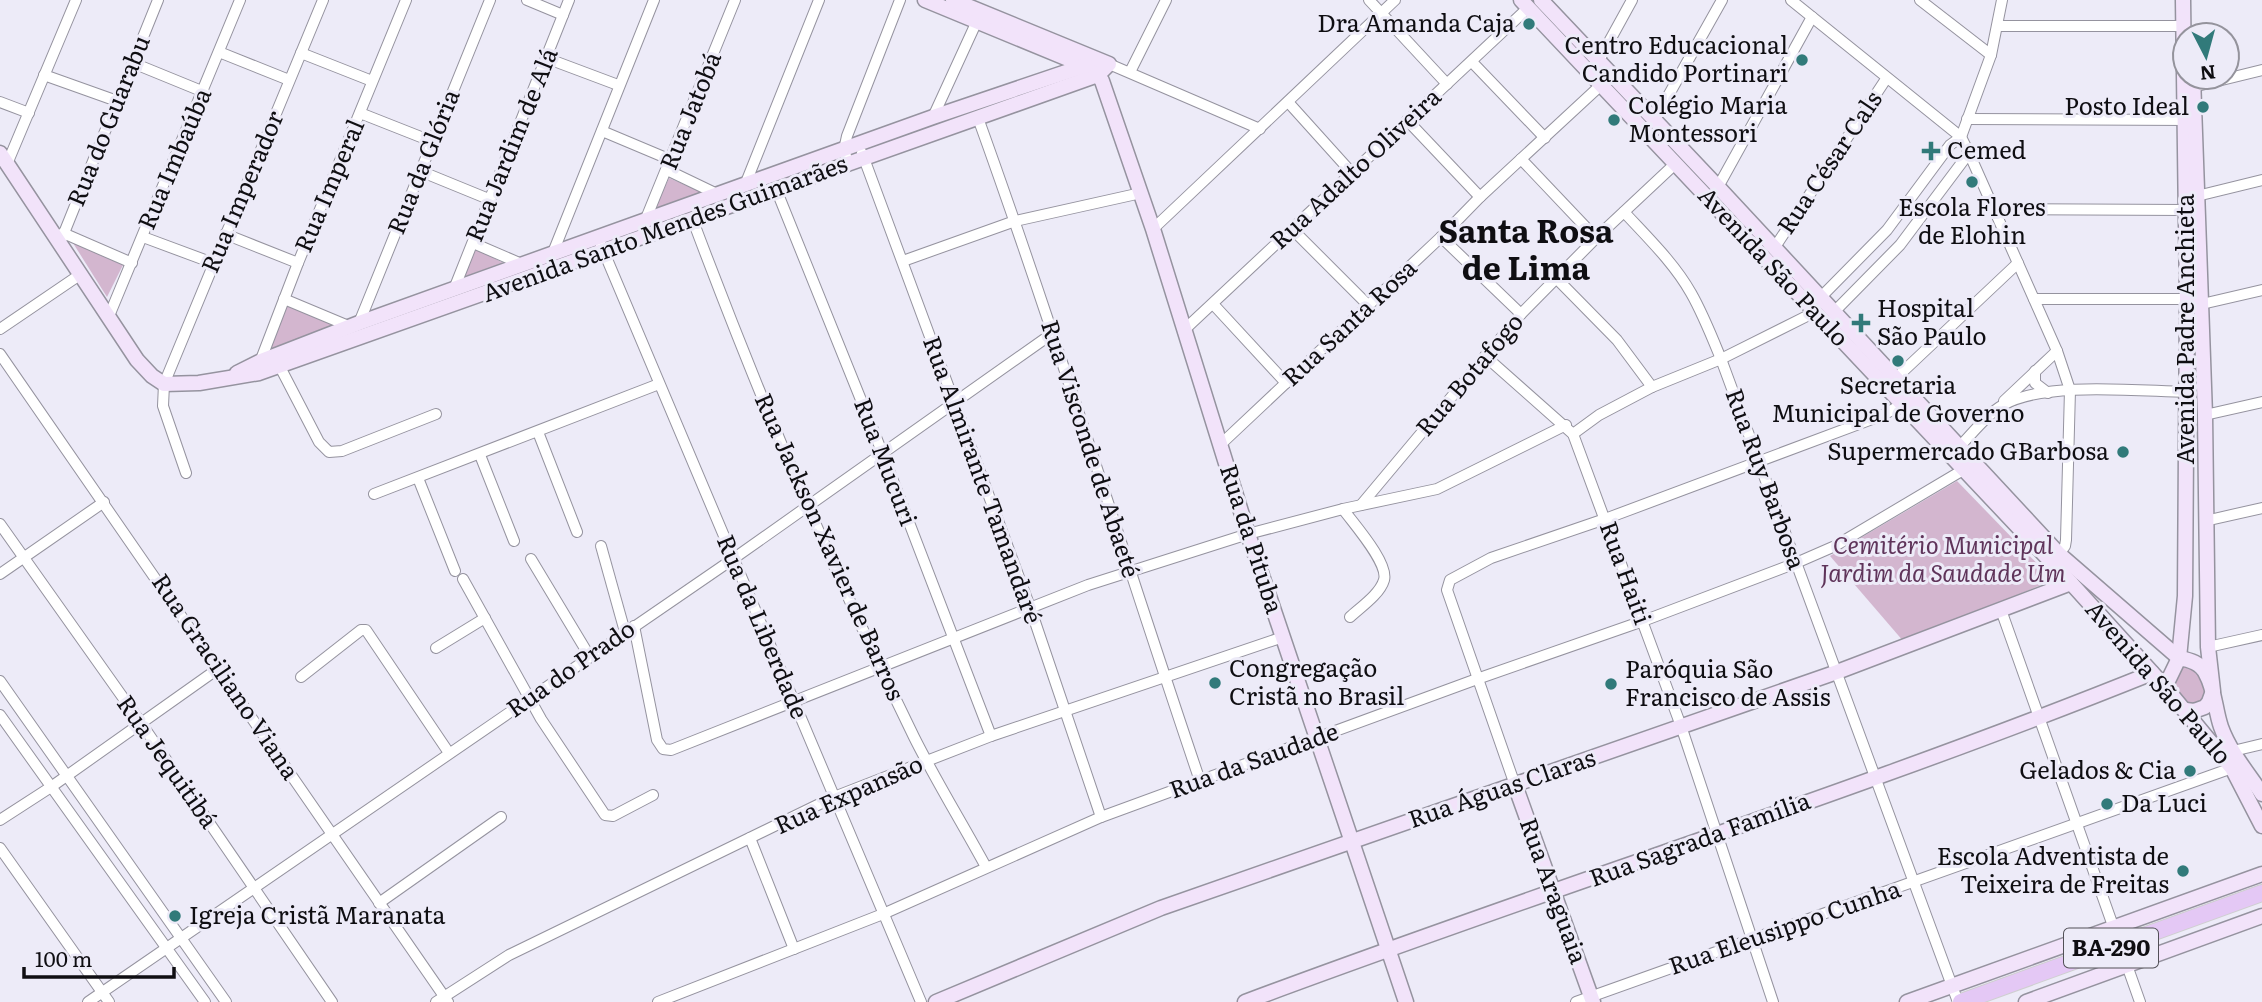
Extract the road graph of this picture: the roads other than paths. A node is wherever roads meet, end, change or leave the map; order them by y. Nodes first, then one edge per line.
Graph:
1 (76, 0) edge
2 (158, 0) edge
3 (240, 0) edge
4 (323, 0) edge
5 (406, 0) edge
6 (490, 0) edge
7 (527, 0) edge
8 (569, 0) edge
9 (654, 0) edge
10 (735, 0) edge
11 (819, 0) edge
12 (900, 0) edge
13 (925, 0) edge
14 (953, 0) edge
15 (1166, 0) edge
16 (1370, 0) edge
17 (1395, 0) edge
18 (1632, 0) edge
19 (1722, 0) edge
20 (1791, 0) edge
21 (1920, 0) edge
22 (2002, 0) edge
23 (2183, 0) edge
24 (2192, 0) edge
25 (1530, 3) edge
26 (1382, 13) junction
27 (563, 15) junction
28 (1812, 17) junction
29 (976, 20) junction
30 (2186, 21) edge
31 (2189, 21) edge
32 (1998, 26) junction
33 (2171, 30) edge
34 (219, 52) junction
35 (301, 53) junction
36 (1991, 55) junction
37 (546, 58) junction
38 (1472, 62) junction
39 (1598, 62) junction
40 (133, 63) junction
41 (1097, 63) junction
42 (2262, 70) edge
43 (1130, 72) junction
44 (2241, 74) edge
45 (44, 75) junction
46 (1098, 75) junction
47 (1886, 79) junction
48 (289, 80) junction
49 (372, 82) junction
50 (1447, 84) junction
51 (618, 85) junction
52 (1601, 85) junction
53 (2189, 91) edge
54 (2192, 91) edge
55 (204, 92) junction
56 (117, 101) junction
57 (0, 102) edge
58 (1288, 103) junction
59 (29, 113) junction
60 (360, 113) junction
61 (933, 117) junction
62 (978, 118) junction
63 (1968, 119) junction
64 (1407, 120) junction
65 (2189, 120) junction
66 (1654, 121) junction
67 (1260, 129) junction
68 (602, 131) junction
69 (1961, 137) junction
70 (1545, 138) junction
71 (431, 141) junction
72 (1969, 153) junction
73 (854, 154) junction
74 (4, 158) edge
75 (1521, 159) junction
76 (1675, 164) junction
77 (669, 165) junction
78 (420, 171) junction
79 (1352, 173) junction
80 (2262, 180) edge
81 (745, 185) junction
82 (1718, 187) junction
83 (776, 189) junction
84 (1141, 193) junction
85 (717, 194) junction
86 (2197, 196) junction
87 (1480, 197) junction
88 (491, 200) junction
89 (1993, 209) junction
90 (2186, 210) junction
91 (1624, 212) junction
92 (692, 218) junction
93 (645, 221) junction
94 (1015, 221) junction
95 (1153, 229) junction
96 (1292, 229) junction
97 (1887, 230) junction
98 (225, 234) junction
99 (143, 237) junction
100 (1441, 237) junction
101 (62, 238) junction
102 (1596, 238) junction
103 (473, 243) junction
104 (1900, 244) junction
105 (601, 245) junction
106 (1775, 247) junction
107 (552, 256) junction
108 (902, 261) junction
109 (132, 263) junction
110 (213, 263) junction
111 (298, 263) junction
112 (2018, 263) junction
113 (524, 265) junction
114 (81, 274) junction
115 (1557, 279) junction
116 (454, 290) junction
117 (2262, 290) edge
118 (1821, 297) junction
119 (284, 299) junction
120 (2034, 299) junction
121 (2187, 299) junction
122 (1213, 304) junction
123 (2202, 304) junction
124 (1368, 305) junction
125 (1815, 312) junction
126 (1835, 312) junction
127 (1521, 314) junction
128 (109, 316) junction
129 (355, 325) junction
130 (0, 329) edge
131 (1183, 331) junction
132 (1053, 333) junction
133 (2057, 351) junction
134 (0, 354) edge
135 (1485, 356) junction
136 (1721, 359) junction
137 (279, 365) junction
138 (260, 367) junction
139 (2035, 371) junction
140 (1896, 378) junction
141 (1286, 383) junction
142 (164, 384) junction
143 (659, 384) junction
144 (1652, 387) junction
145 (2070, 390) junction
146 (2186, 392) junction
147 (2048, 393) junction
148 (2262, 401) edge
149 (952, 402) junction
150 (1903, 404) junction
151 (2001, 406) junction
152 (436, 414) dead end
153 (2205, 415) junction
154 (1569, 430) junction
155 (538, 432) junction
156 (1220, 445) junction
157 (1960, 446) junction
158 (882, 452) junction
159 (480, 455) junction
160 (1759, 461) junction
161 (1964, 470) junction
162 (186, 473) dead end
163 (418, 478) junction
164 (374, 495) dead end
165 (104, 502) junction
166 (807, 504) junction
167 (1361, 505) junction
168 (2262, 508) edge
169 (1343, 509) junction
170 (1605, 519) junction
171 (2205, 520) junction
172 (0, 524) edge
173 (577, 532) dead end
174 (1248, 534) junction
175 (514, 541) dead end
176 (601, 546) dead end
177 (2059, 554) junction
178 (23, 558) junction
179 (531, 559) dead end
180 (733, 559) junction
181 (1796, 563) junction
182 (1129, 571) junction
183 (0, 574) edge
184 (2071, 583) junction
185 (1030, 607) junction
186 (2001, 610) junction
187 (1350, 617) dead end
188 (485, 618) junction
189 (1643, 621) junction
190 (629, 629) junction
191 (2262, 635) edge
192 (952, 637) junction
193 (1283, 637) junction
194 (2208, 647) junction
195 (436, 648) dead end
196 (590, 657) junction
197 (2179, 657) junction
198 (880, 667) junction
199 (219, 668) junction
200 (1837, 672) junction
201 (2152, 673) junction
202 (301, 677) dead end
203 (1165, 678) junction
204 (1478, 679) junction
205 (0, 681) edge
206 (2165, 687) junction
207 (2213, 691) junction
208 (530, 698) junction
209 (793, 701) junction
210 (2186, 710) junction
211 (1066, 712) junction
212 (0, 715) edge
213 (2039, 718) junction
214 (141, 723) junction
215 (1681, 726) junction
216 (991, 736) junction
217 (1318, 738) junction
218 (2262, 744) edge
219 (2233, 751) junction
220 (449, 753) junction
221 (926, 761) junction
222 (2232, 768) junction
223 (66, 776) junction
224 (1876, 778) junction
225 (1200, 781) junction
226 (1515, 785) junction
227 (51, 787) junction
228 (2262, 794) edge
229 (653, 795) dead end
230 (834, 797) junction
231 (501, 817) dead end
232 (1101, 817) junction
233 (0, 820) edge
234 (2076, 824) junction
235 (2262, 826) edge
236 (1717, 833) junction
237 (331, 834) junction
238 (750, 838) junction
239 (1351, 841) junction
240 (0, 848) edge
241 (986, 867) junction
242 (2262, 874) edge
243 (1913, 883) junction
244 (253, 887) junction
245 (1553, 892) junction
246 (2262, 893) edge
247 (379, 903) junction
248 (883, 914) junction
249 (2262, 916) edge
250 (2112, 926) junction
251 (180, 938) junction
252 (1752, 939) junction
253 (2119, 945) junction
254 (167, 948) junction
255 (794, 949) junction
256 (1388, 950) junction
257 (2127, 966) junction
258 (1952, 985) junction
259 (102, 993) junction
260 (1592, 999) edge
261 (443, 1000) edge
262 (88, 1002) edge
263 (109, 1002) edge
264 (205, 1002) edge
265 (226, 1002) edge
266 (332, 1002) edge
267 (658, 1002) edge
268 (921, 1002) edge
269 (936, 1002) edge
270 (1245, 1002) edge
271 (1406, 1002) edge
272 (1576, 1002) edge
273 (1773, 1002) edge
274 (1907, 1002) edge
275 (1960, 1002) edge
276 (2026, 1002) edge
277 (2140, 1002) edge

1 - 45 street
2 - 40 street, Rua do Guarabu
3 - 34 street, Rua Imbaúba
4 - 35 street, Rua Imperador
5 - 49 street, Rua Imperal
6 - 71 street, Rua da Glória
7 - 27 street
8 - 27 street, Rua Jardim de Alá
9 - 51 street
10 - 77 street, Rua Jatobá
11 - 81 street
12 - 73 street
13 - 29 street
14 - 41 street
15 - 43 street
16 - 26 street
17 - 26 street
18 - 39 street
19 - 66 street
20 - 28 street
21 - 36 street
22 - 32 street
23 - 30 street, Avenida Padre Anchieta
24 - 31 street, Avenida Padre Anchieta
25 - 38 street, Rua Adalto Oliveira
25 - 39 street, Avenida São Paulo
25 - 52 street, Avenida São Paulo
26 - 50 street
26 - 58 street
27 - 37 street, Rua Jardim de Alá
28 - 47 street
28 - 82 street
29 - 41 street
29 - 61 street
32 - 33 street
32 - 36 street
34 - 48 street
34 - 55 street, Rua Imbaúba
35 - 48 street, Rua Imperador
35 - 49 street
36 - 63 street
37 - 51 street
37 - 88 street, Rua Jardim de Alá
38 - 50 street, Rua Adalto Oliveira
38 - 70 street
39 - 66 street, Avenida São Paulo
40 - 55 street
40 - 56 street, Rua do Guarabu
41 - 43 street
41 - 46 street
41 - 61 street, Avenida Santo Mendes Guimarães
42 - 44 street
43 - 67 street
45 - 56 street
45 - 59 street
46 - 62 street, Avenida Santo Mendes Guimarães
46 - 84 street, Rua da Pituba
47 - 69 street
47 - 106 street, Rua César Cals
48 - 98 street, Rua Imperador
49 - 60 street, Rua Imperal
50 - 64 street, Rua Adalto Oliveira
51 - 68 street
52 - 70 street, Rua Santa Rosa
52 - 76 street, Avenida São Paulo
53 - 65 street, Avenida Padre Anchieta
54 - 65 street, Avenida Padre Anchieta
55 - 99 street, Rua Imbaúba
56 - 101 street, Rua do Guarabu
57 - 59 street
58 - 67 street
58 - 79 street
59 - 74 street
60 - 71 street
60 - 111 street, Rua Imperal
61 - 73 street, Avenida Santo Mendes Guimarães
62 - 73 street, Avenida Santo Mendes Guimarães
62 - 94 street, Rua Visconde de Abaeté
63 - 65 street
63 - 69 street
64 - 79 street, Rua Adalto Oliveira
64 - 87 street
65 - 86 street, Avenida Padre Anchieta
65 - 90 street, Avenida Padre Anchieta
66 - 82 street, Avenida São Paulo
67 - 95 street
68 - 77 street
68 - 107 street
69 - 72 street
69 - 97 street
70 - 75 street, Rua Santa Rosa
71 - 78 street, Rua da Glória
72 - 89 street
72 - 104 street
73 - 81 street, Avenida Santo Mendes Guimarães
73 - 83 street, Avenida Santo Mendes Guimarães
73 - 108 street, Rua Almirante Tamandaré
74 - 101 street
75 - 87 street, Rua Santa Rosa
75 - 102 street
76 - 91 street, Rua Botafogo
76 - 125 street, Avenida São Paulo
77 - 85 street
77 - 93 street, Rua Jatobá
78 - 88 street
78 - 129 street, Rua da Glória
79 - 96 street, Rua Adalto Oliveira
80 - 86 street
81 - 85 street, Avenida Santo Mendes Guimarães
82 - 106 street, Avenida São Paulo
83 - 92 street, Avenida Santo Mendes Guimarães
83 - 158 street, Rua Mucuri
84 - 94 street
84 - 95 street, Rua da Pituba
85 - 93 street, Avenida Santo Mendes Guimarães
86 - 123 street, Avenida Padre Anchieta
87 - 100 street, Rua Santa Rosa
88 - 103 street, Rua Jardim de Alá
89 - 90 street
89 - 112 street
90 - 121 street, Avenida Padre Anchieta
91 - 102 street, Rua Botafogo
91 - 136 street, Rua Ruy Barbosa
92 - 105 street, Avenida Santo Mendes Guimarães
92 - 166 street, Rua Jackson Xavier de Barros
93 - 105 street, Avenida Santo Mendes Guimarães
94 - 108 street
94 - 132 street, Rua Visconde de Abaeté
95 - 131 street, Rua da Pituba
96 - 122 street, Rua Adalto Oliveira
96 - 124 street
97 - 104 street
97 - 118 street
98 - 110 street, Rua Imperador
98 - 111 street
99 - 109 street, Rua Imbaúba
99 - 110 street
100 - 124 street, Rua Santa Rosa
100 - 127 street
101 - 109 street
101 - 114 street
102 - 115 street, Rua Botafogo
103 - 113 street
103 - 116 street, Rua Jardim de Alá
104 - 126 street
105 - 107 street, Avenida Santo Mendes Guimarães
105 - 137 street, Avenida Santo Mendes Guimarães
105 - 143 street, Rua da Liberdade
106 - 118 street, Avenida São Paulo
107 - 113 street, Avenida Santo Mendes Guimarães
108 - 149 street, Rua Almirante Tamandaré
109 - 128 street, Rua Imbaúba
110 - 142 street, Rua Imperador
111 - 119 street, Rua Imperal
112 - 120 street
112 - 140 street
113 - 116 street, Avenida Santo Mendes Guimarães
114 - 128 street
114 - 130 street
115 - 127 street, Rua Botafogo
115 - 144 street
116 - 129 street, Avenida Santo Mendes Guimarães
117 - 123 street
118 - 126 street, Avenida São Paulo
119 - 129 street
119 - 138 street, Rua Imperal
120 - 121 street
120 - 133 street
121 - 146 street, Avenida Padre Anchieta
122 - 131 street, Rua Adalto Oliveira
122 - 141 street
123 - 153 street, Avenida Padre Anchieta
124 - 141 street, Rua Santa Rosa
125 - 136 street
125 - 150 street, Avenida São Paulo
126 - 140 street, Avenida São Paulo
127 - 135 street, Rua Botafogo
128 - 142 street
129 - 138 street, Avenida Santo Mendes Guimarães
131 - 156 street, Rua da Pituba
132 - 149 street, Rua do Prado
132 - 182 street, Rua Visconde de Abaeté
133 - 139 street
133 - 145 street
134 - 165 street, Rua Graciliano Viana
135 - 154 street
135 - 167 street, Rua Botafogo
136 - 144 street
136 - 160 street, Rua Ruy Barbosa
137 - 138 street, Avenida Santo Mendes Guimarães
137 - 152 street
138 - 142 street, Avenida Santo Mendes Guimarães
139 - 147 street
139 - 151 street
140 - 157 street, Avenida São Paulo
141 - 156 street, Rua Santa Rosa
142 - 162 street
143 - 155 street
143 - 180 street, Rua da Liberdade
144 - 154 street
145 - 146 street
145 - 147 street
145 - 177 street
146 - 197 street, Avenida Padre Anchieta
147 - 151 street
148 - 153 street
149 - 158 street, Rua do Prado
149 - 185 street, Rua Almirante Tamandaré
150 - 160 street
150 - 161 street, Avenida São Paulo
151 - 157 street
153 - 171 street, Avenida Padre Anchieta
154 - 167 street
154 - 170 street, Rua Haiti
155 - 159 street
155 - 173 street
156 - 174 street, Rua da Pituba
157 - 177 street, Avenida São Paulo
158 - 166 street, Rua do Prado
158 - 192 street, Rua Mucuri
159 - 163 street
159 - 175 street
160 - 170 street
160 - 181 street, Rua Ruy Barbosa
161 - 181 street, Rua da Saudade
161 - 184 street, Avenida São Paulo
163 - 164 street
163 - 188 street
165 - 178 street
165 - 199 street, Rua Graciliano Viana
166 - 180 street, Rua do Prado
166 - 198 street, Rua Jackson Xavier de Barros
167 - 169 street
168 - 171 street
169 - 174 street
169 - 187 street
170 - 189 street, Rua Haiti
170 - 204 street, Rua Araguaia
171 - 194 street, Avenida Padre Anchieta
172 - 178 street, Rua Jequitibá
174 - 182 street
174 - 193 street, Rua da Pituba
176 - 190 street
177 - 197 street, Avenida São Paulo
178 - 183 street
178 - 214 street, Rua Jequitibá
179 - 196 street
180 - 190 street, Rua do Prado
180 - 209 street, Rua da Liberdade
181 - 189 street, Rua da Saudade
181 - 200 street, Rua Ruy Barbosa
182 - 185 street
182 - 203 street, Rua Visconde de Abaeté
184 - 186 street, Rua Águas Claras
184 - 201 street, Avenida São Paulo
185 - 192 street
185 - 211 street, Rua Almirante Tamandaré
186 - 200 street, Rua Águas Claras
186 - 213 street
188 - 195 street
188 - 208 street
189 - 204 street, Rua da Saudade
189 - 215 street, Rua Haiti
190 - 196 street, Rua do Prado
190 - 209 street
191 - 194 street
192 - 198 street
192 - 216 street, Rua Mucuri
193 - 203 street, Rua Expansão
193 - 217 street, Rua da Pituba
194 - 207 street, Avenida Padre Anchieta
196 - 208 street, Rua do Prado
197 - 206 street
197 - 207 street, Avenida São Paulo
198 - 209 street
198 - 221 street, Rua Jackson Xavier de Barros
199 - 214 street
199 - 237 street, Rua Graciliano Viana
200 - 215 street, Rua Águas Claras
200 - 224 street, Rua Ruy Barbosa
201 - 206 street, Avenida São Paulo
201 - 213 street, Rua Sagrada Família
202 - 220 street
203 - 211 street, Rua Expansão
203 - 225 street, Rua Visconde de Abaeté
204 - 217 street, Rua da Saudade
204 - 226 street, Rua Araguaia
205 - 223 street
206 - 210 street, Avenida São Paulo
207 - 210 street
207 - 219 street, Avenida São Paulo
208 - 220 street, Rua do Prado
208 - 229 street
209 - 230 street, Rua da Liberdade
210 - 222 street, Avenida São Paulo
211 - 216 street, Rua Expansão
211 - 232 street, Rua Almirante Tamandaré
212 - 227 street
213 - 224 street, Rua Sagrada Família
213 - 234 street
214 - 223 street
214 - 244 street, Rua Jequitibá
215 - 226 street, Rua Águas Claras
215 - 236 street, Rua Haiti
216 - 221 street, Rua Expansão
217 - 225 street, Rua da Saudade
217 - 239 street, Rua da Pituba
218 - 219 street
219 - 228 street, Avenida São Paulo
220 - 237 street, Rua do Prado
221 - 230 street, Rua Expansão
221 - 241 street, Rua Jackson Xavier de Barros
222 - 234 street, Rua Eleusippo Cunha
222 - 235 street, Avenida São Paulo
223 - 227 street
223 - 251 street
224 - 236 street, Rua Sagrada Família
224 - 243 street, Rua Ruy Barbosa
225 - 232 street, Rua da Saudade
226 - 239 street, Rua Águas Claras
226 - 245 street, Rua Araguaia
227 - 233 street
227 - 254 street
230 - 238 street, Rua Expansão
230 - 248 street, Rua da Liberdade
231 - 247 street
232 - 241 street, Rua da Saudade
234 - 243 street, Rua Eleusippo Cunha
234 - 250 street
236 - 245 street, Rua Sagrada Família
236 - 252 street, Rua Haiti
237 - 244 street, Rua do Prado
237 - 247 street, Rua Graciliano Viana
238 - 255 street
238 - 261 street, Rua Expansão
239 - 256 street, Rua da Pituba
239 - 269 street, Rua Águas Claras
240 - 259 street
241 - 248 street, Rua da Saudade
242 - 250 street
243 - 252 street, Rua Eleusippo Cunha
243 - 258 street, Rua Ruy Barbosa
244 - 251 street, Rua do Prado
244 - 266 street, Rua Jequitibá
245 - 256 street, Rua Sagrada Família
245 - 260 street, Rua Araguaia
246 - 253 main road, BA-290
247 - 261 street, Rua Graciliano Viana
248 - 255 street, Rua da Saudade
248 - 268 street, Rua da Liberdade
249 - 257 street
250 - 253 street
250 - 258 street
251 - 254 street, Rua do Prado
251 - 265 street
252 - 260 street, Rua Eleusippo Cunha
252 - 273 street, Rua Haiti
253 - 257 street
253 - 275 main road, BA-290
254 - 259 street, Rua do Prado
254 - 264 street
255 - 267 street, Rua da Saudade
256 - 270 street, Rua Sagrada Família
256 - 271 street, Rua da Pituba
257 - 276 street
257 - 277 street
258 - 274 street
258 - 275 street, Rua Ruy Barbosa
259 - 262 street, Rua do Prado
259 - 263 street
260 - 272 street, Rua Eleusippo Cunha

